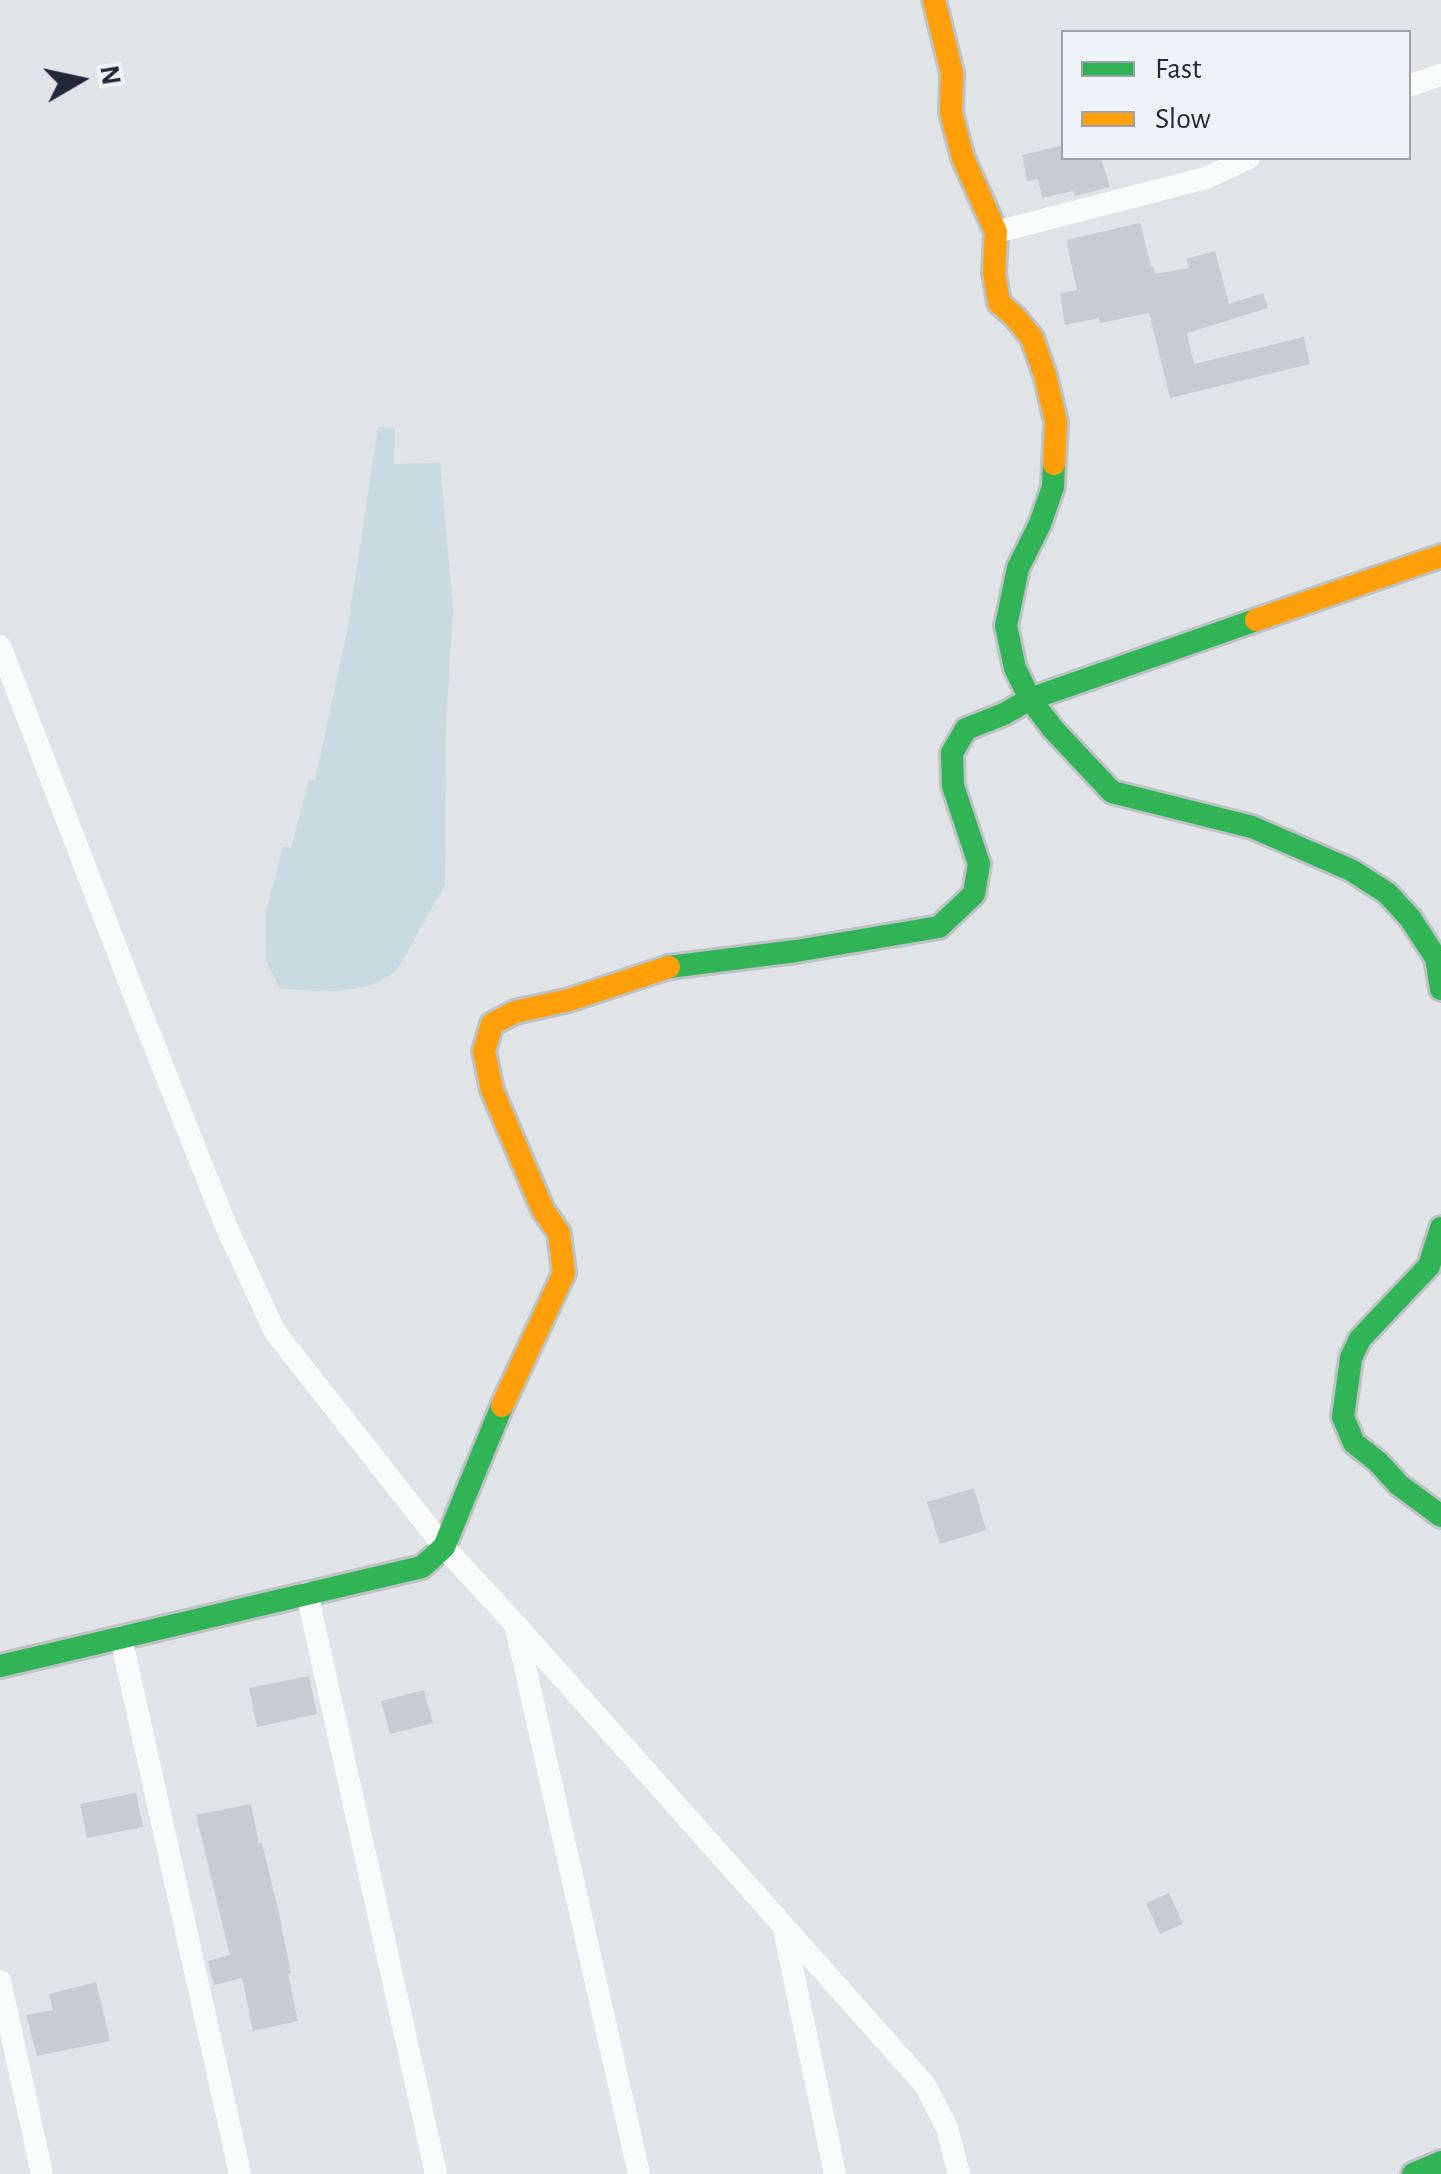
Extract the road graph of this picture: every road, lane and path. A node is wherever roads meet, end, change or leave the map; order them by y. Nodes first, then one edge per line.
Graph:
1 (934, 0) edge
2 (1441, 75) edge
3 (1411, 85) edge
4 (1245, 160) edge
5 (996, 232) junction
6 (1441, 556) edge
7 (0, 646) edge
8 (1030, 699) junction
9 (1441, 989) edge
10 (1441, 1228) edge
11 (1441, 1516) edge
12 (444, 1547) junction
13 (306, 1593) junction
14 (515, 1624) junction
15 (121, 1638) junction
16 (0, 1666) edge
17 (783, 1926) junction
18 (0, 1982) edge
19 (1441, 2162) edge
20 (42, 2174) edge
21 (240, 2174) edge
22 (436, 2174) edge
23 (638, 2174) edge
24 (835, 2174) edge
25 (959, 2174) edge
26 (1413, 2174) edge

1 - 5 street
2 - 3 street
4 - 5 street
5 - 8 street
6 - 8 street
7 - 12 street
8 - 9 street
8 - 12 street
10 - 11 street
12 - 13 street
12 - 14 street
13 - 15 street
13 - 22 street
14 - 17 street
14 - 23 street
15 - 16 street
15 - 21 street
17 - 24 street
17 - 25 street
18 - 20 street
19 - 26 street

